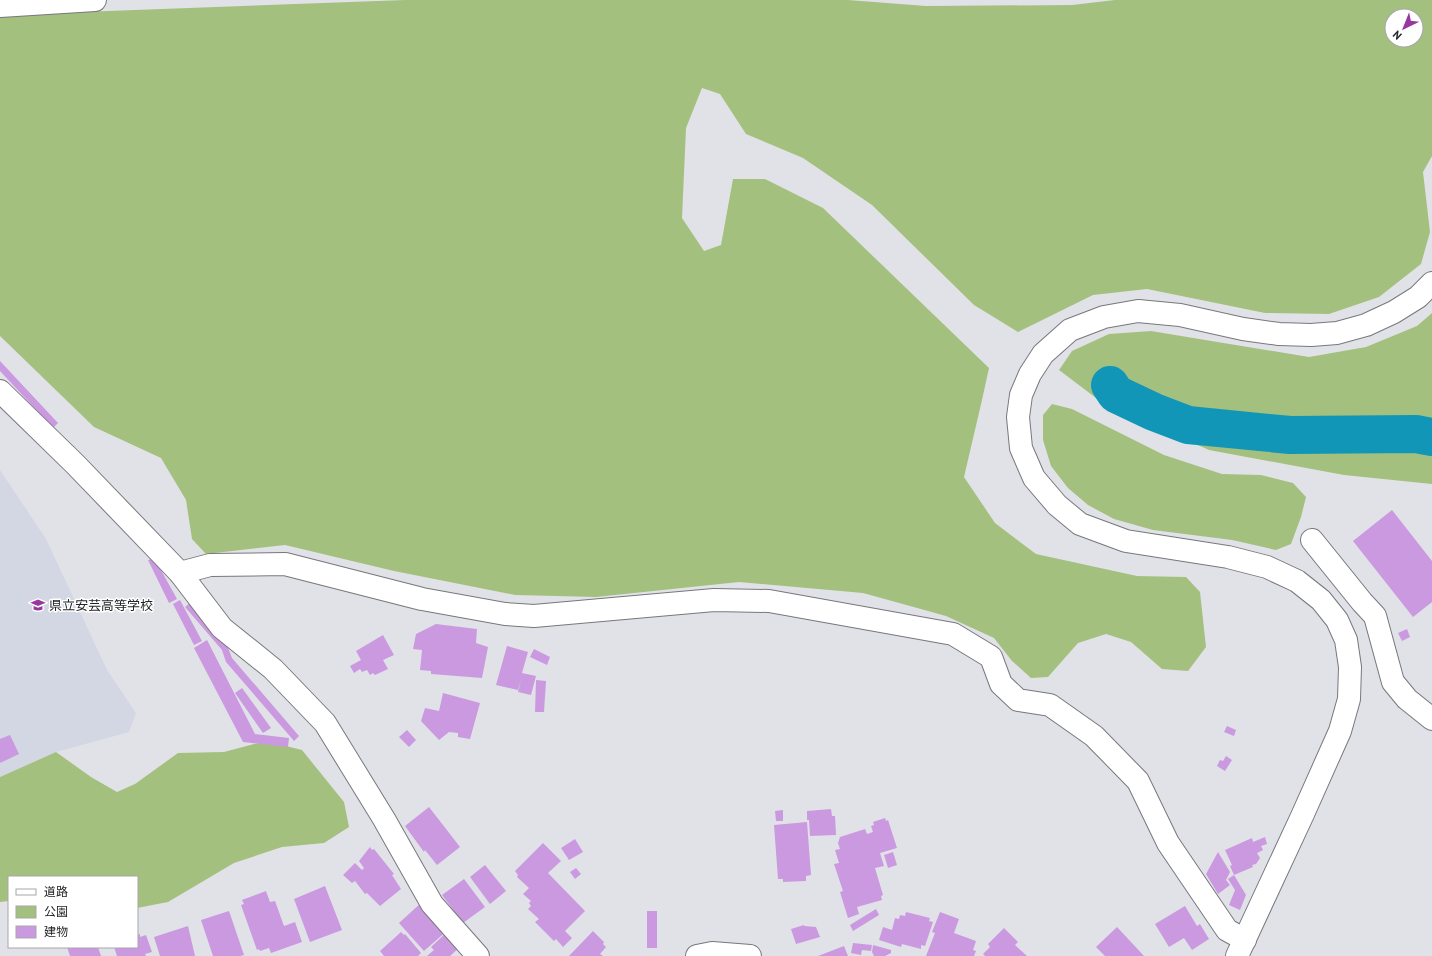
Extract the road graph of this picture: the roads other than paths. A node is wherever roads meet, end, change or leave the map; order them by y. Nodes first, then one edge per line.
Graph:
1 (95, 0) edge
2 (0, 6) edge
3 (1432, 283) edge
4 (0, 391) edge
5 (1312, 540) dead end
6 (180, 573) junction
7 (1362, 602) junction
8 (1337, 620) junction
9 (1432, 720) edge
10 (1241, 948) edge
11 (478, 956) edge
12 (696, 956) edge
13 (750, 956) edge

1 - 2 main road
3 - 8 main road
4 - 6 main road
5 - 7 main road
6 - 10 main road
6 - 11 main road
7 - 8 main road
7 - 9 main road
8 - 10 main road
12 - 13 main road

